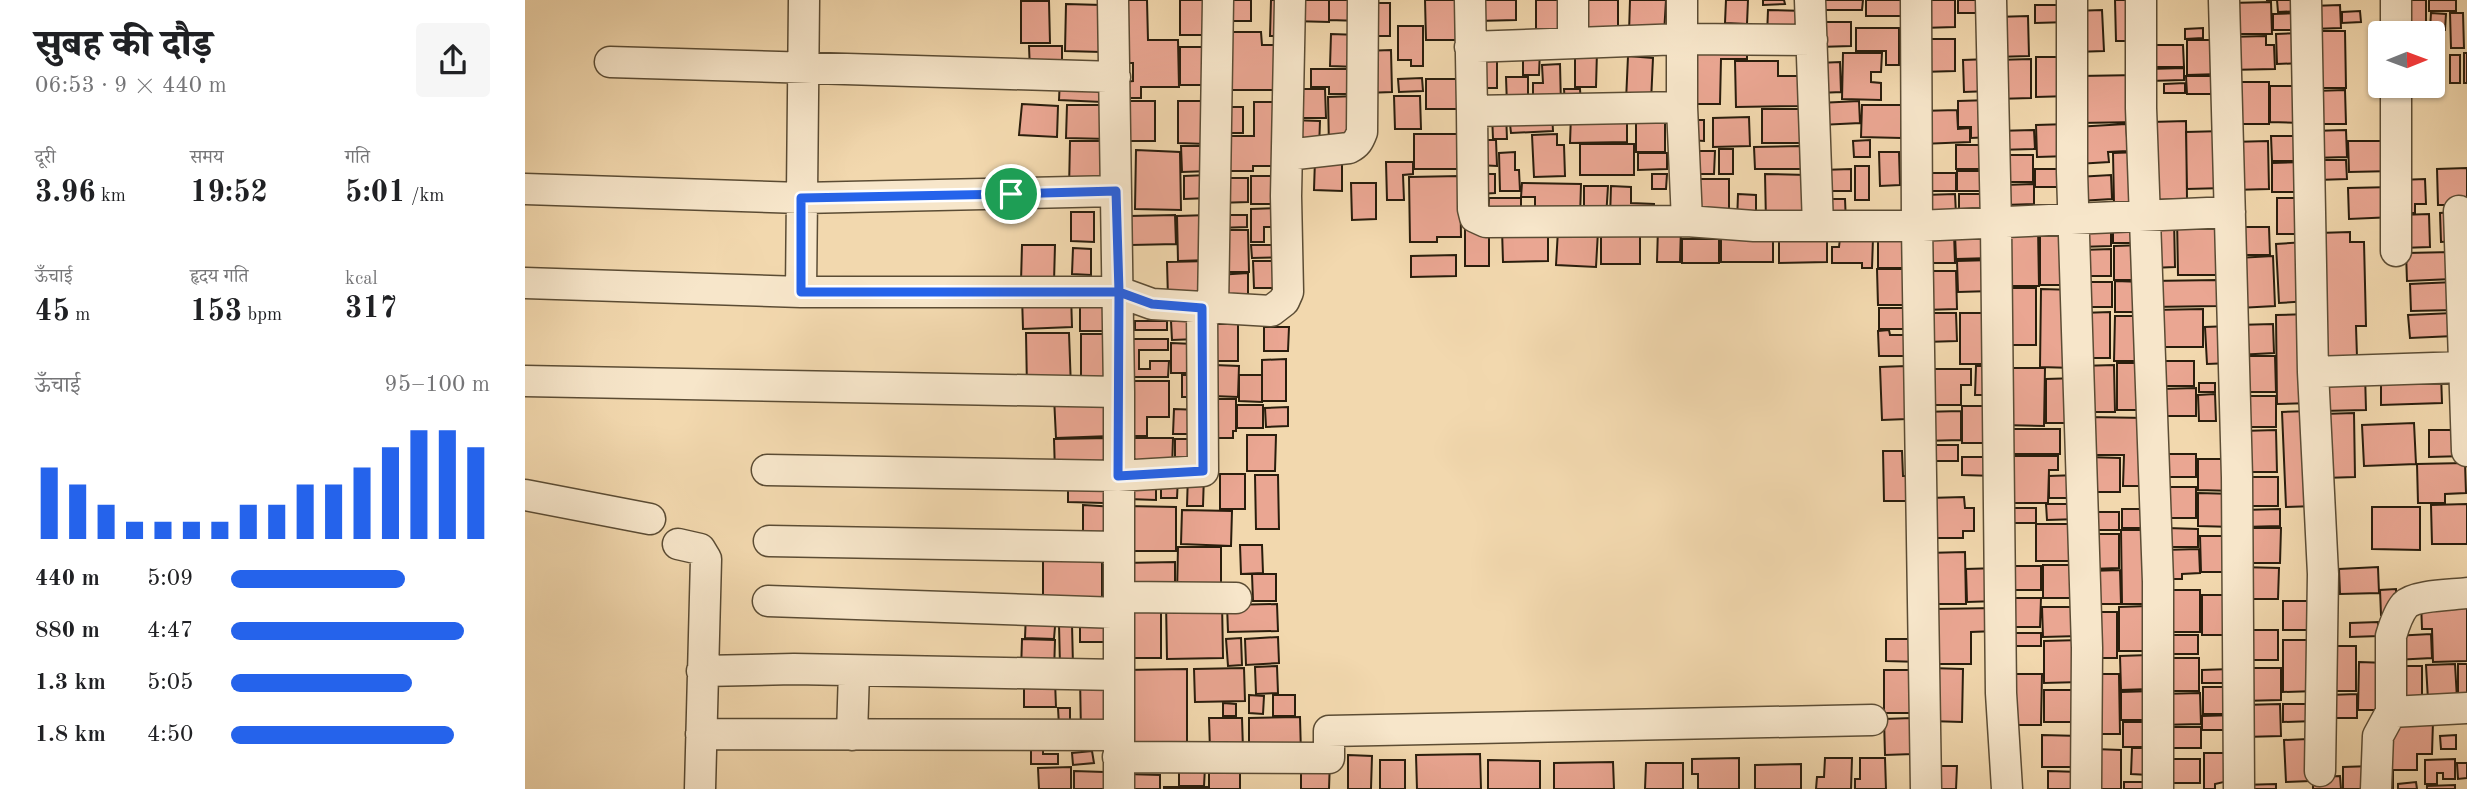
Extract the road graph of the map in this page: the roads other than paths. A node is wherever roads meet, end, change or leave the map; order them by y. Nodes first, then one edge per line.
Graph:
1 (804, 0) edge
2 (1113, 0) edge
3 (1218, 0) edge
4 (1290, 0) edge
5 (1363, 0) edge
6 (1470, 0) edge
7 (1573, 0) edge
8 (1682, 0) edge
9 (1810, 0) edge
10 (1916, 0) edge
11 (1991, 0) edge
12 (2072, 0) edge
13 (2141, 0) edge
14 (2224, 0) edge
15 (2306, 0) edge
16 (2396, 0) edge
17 (2396, 21) edge
18 (1682, 39) junction
19 (1812, 40) junction
20 (1573, 42) junction
21 (1470, 47) junction
22 (610, 62) dead end
23 (803, 66) junction
24 (1115, 77) junction
25 (2396, 98) edge
26 (1682, 107) junction
27 (1472, 111) junction
28 (1287, 155) junction
29 (525, 189) edge
30 (1116, 191) junction
31 (801, 198) junction
32 (2459, 211) dead end
33 (2230, 212) junction
34 (2145, 215) junction
35 (2074, 220) junction
36 (1687, 221) junction
37 (1996, 224) junction
38 (1818, 226) junction
39 (1917, 226) junction
40 (2396, 251) dead end
41 (2464, 272) edge
42 (525, 283) edge
43 (801, 292) junction
44 (1119, 292) junction
45 (1207, 308) junction
46 (2465, 355) edge
47 (2313, 372) junction
48 (525, 381) edge
49 (1119, 392) junction
50 (2467, 452) edge
51 (767, 470) dead end
52 (1118, 476) junction
53 (525, 495) edge
54 (650, 519) dead end
55 (769, 541) dead end
56 (678, 544) dead end
57 (1119, 547) junction
58 (2467, 593) edge
59 (1235, 598) dead end
60 (768, 601) dead end
61 (1119, 605) junction
62 (702, 671) junction
63 (854, 671) junction
64 (1119, 675) junction
65 (2467, 708) edge
66 (2391, 712) junction
67 (1873, 720) dead end
68 (701, 734) junction
69 (852, 734) junction
70 (1119, 746) junction
71 (2320, 771) dead end
72 (700, 789) edge
73 (1119, 789) edge
74 (1926, 789) edge
75 (2007, 789) edge
76 (2085, 789) edge
77 (2158, 789) edge
78 (2239, 789) edge
79 (2376, 789) edge

1 - 23 street
2 - 24 street
3 - 45 street
4 - 28 street
5 - 28 street
6 - 21 street
7 - 20 street
8 - 18 street
9 - 19 street
10 - 39 street
11 - 37 street
12 - 35 street
13 - 34 street
14 - 33 street
15 - 47 street
16 - 17 street
18 - 19 street
18 - 20 street
18 - 26 street
19 - 38 street
20 - 21 street
21 - 27 street
22 - 23 street
23 - 24 street
23 - 31 street
24 - 30 street
25 - 40 street
26 - 27 street
26 - 36 street
27 - 36 street
28 - 45 street
29 - 31 street
30 - 31 street
30 - 44 street
31 - 43 street
32 - 41 street
33 - 34 street
33 - 78 street
34 - 35 street
34 - 77 street
35 - 37 street
35 - 76 street
36 - 38 street
37 - 39 street
37 - 75 street
38 - 39 street
39 - 74 street
41 - 46 street
42 - 43 street
43 - 44 street
44 - 45 street
44 - 49 street
45 - 52 street
46 - 47 street
46 - 50 street
47 - 71 street
48 - 49 street
49 - 52 street
51 - 52 street
52 - 57 street
53 - 54 street
55 - 57 street
56 - 62 street
57 - 61 street
58 - 66 street
59 - 61 street
60 - 61 street
61 - 64 street
62 - 63 street
62 - 68 street
63 - 64 street
63 - 69 street
64 - 70 street
65 - 66 street
66 - 79 street
67 - 70 street
68 - 69 street
68 - 72 street
69 - 70 street
70 - 73 street

